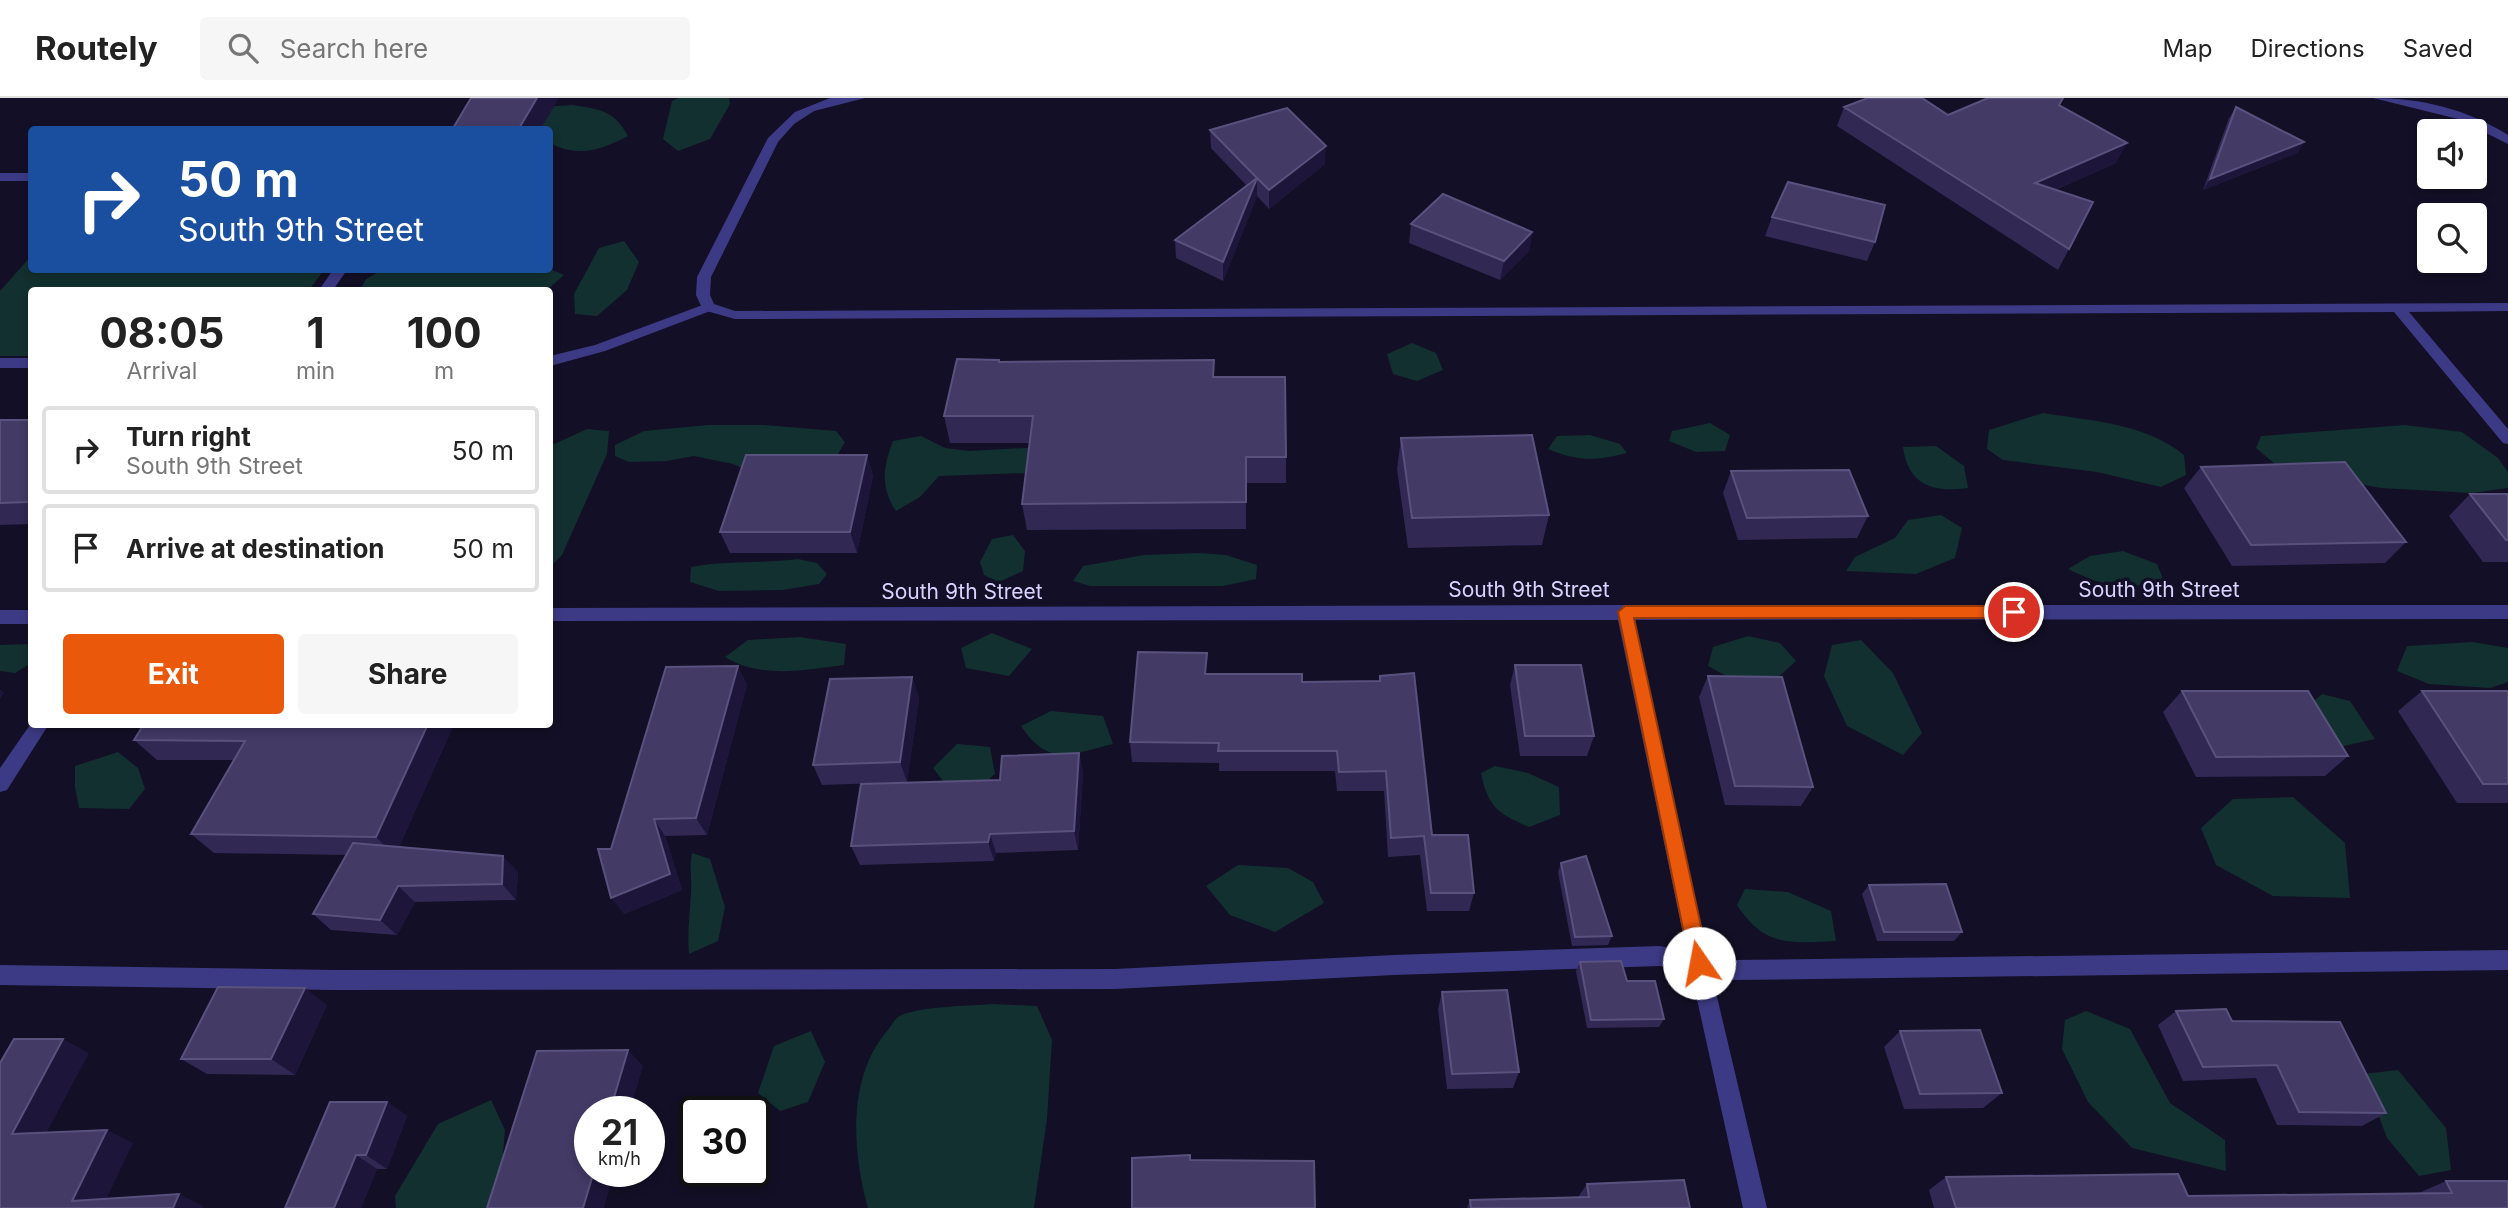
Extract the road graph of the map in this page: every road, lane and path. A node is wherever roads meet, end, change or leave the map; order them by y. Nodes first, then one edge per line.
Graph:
1 (859, 98) edge
2 (2379, 98) edge
3 (2508, 140) edge
4 (0, 177) edge
5 (28, 177) edge
6 (708, 307) junction
7 (2397, 307) junction
8 (2508, 307) edge
9 (553, 360) edge
10 (0, 363) edge
11 (28, 363) edge
12 (2508, 439) edge
13 (2508, 611) edge
14 (1625, 612) junction
15 (553, 615) edge
16 (0, 617) edge
17 (28, 617) edge
18 (37, 728) edge
19 (0, 784) edge
20 (2508, 960) edge
21 (1699, 963) junction
22 (0, 975) edge
23 (1755, 1208) edge

1 - 6 street
2 - 3 street
4 - 5 street
6 - 7 street
6 - 9 street
7 - 8 street
7 - 12 street
10 - 11 street
13 - 14 street, South 9th Street
14 - 15 street, South 9th Street
14 - 21 street
16 - 17 street
18 - 19 street
20 - 21 street
21 - 22 street
21 - 23 street

